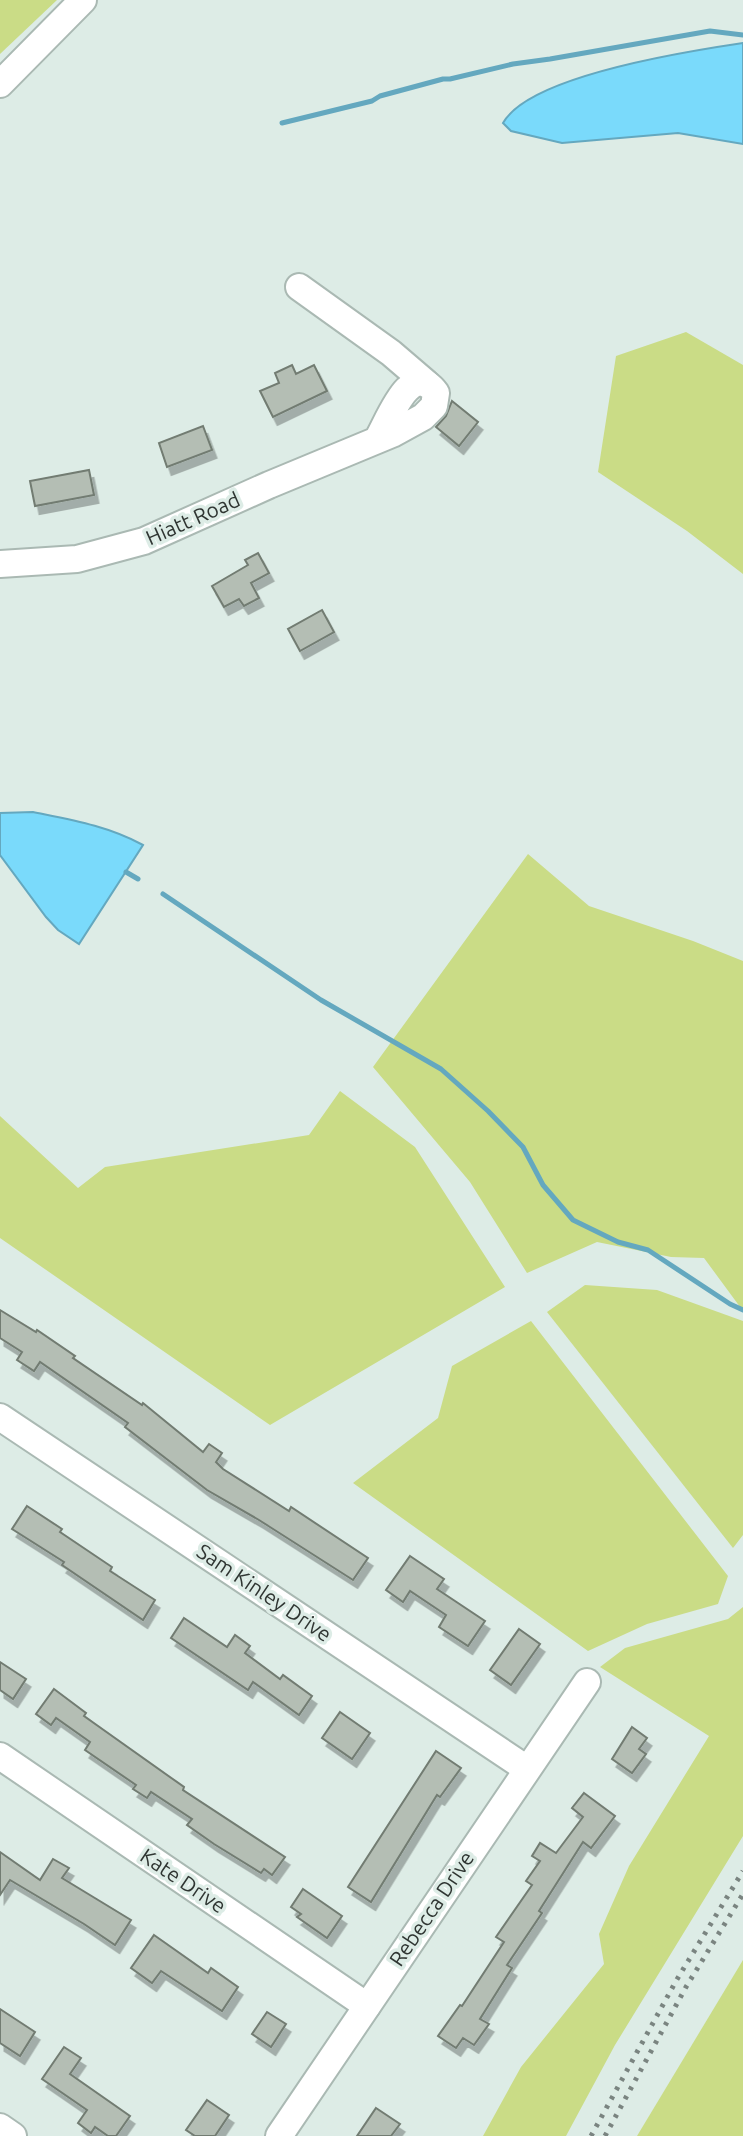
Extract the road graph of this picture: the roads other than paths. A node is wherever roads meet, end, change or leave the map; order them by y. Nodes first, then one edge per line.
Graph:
1 (83, 0) edge
2 (0, 83) edge
3 (299, 287) dead end
4 (0, 564) edge
5 (0, 1417) edge
6 (587, 1682) dead end
7 (0, 1756) edge
8 (527, 1769) junction
9 (367, 2006) junction
10 (0, 2127) edge
11 (13, 2136) edge
12 (279, 2136) edge

1 - 2 street
3 - 4 street, Hiatt Road
5 - 8 street, Sam Kinley Drive
6 - 8 street, Rebecca Drive
7 - 9 street, Kate Drive
8 - 9 street, Rebecca Drive
9 - 12 street, Rebecca Drive
10 - 11 street

